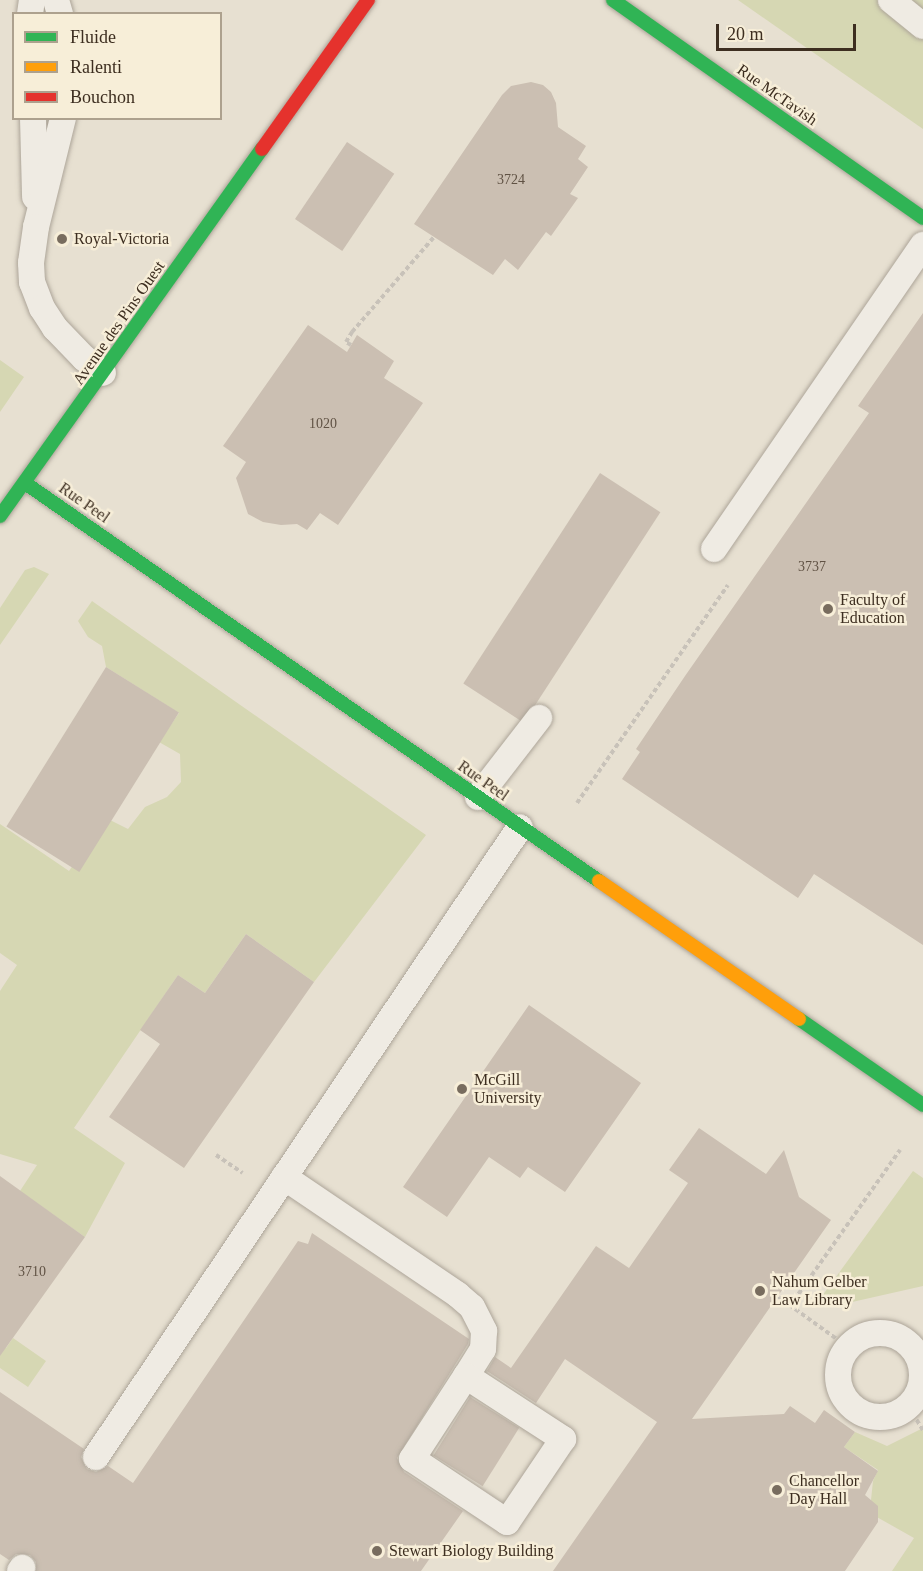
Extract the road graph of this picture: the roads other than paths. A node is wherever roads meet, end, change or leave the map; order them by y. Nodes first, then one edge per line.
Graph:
1 (368, 0) edge
2 (613, 0) edge
3 (891, 0) edge
4 (923, 26) edge
5 (33, 120) edge
6 (63, 120) edge
7 (923, 218) edge
8 (36, 227) junction
9 (923, 245) edge
10 (104, 373) junction
11 (25, 483) junction
12 (0, 516) edge
13 (714, 549) dead end
14 (538, 718) dead end
15 (478, 797) junction
16 (520, 827) junction
17 (923, 1104) edge
18 (284, 1178) junction
19 (918, 1346) edge
20 (466, 1376) junction
21 (96, 1457) dead end

1 - 10 street, Avenue des Pins Ouest
2 - 7 street, Rue McTavish
3 - 4 lane
5 - 8 lane
6 - 8 lane
8 - 10 lane
9 - 13 lane
10 - 11 street, Avenue des Pins Ouest
11 - 12 street, Avenue des Pins Ouest
11 - 15 street, Rue Peel
14 - 15 lane
15 - 16 street, Rue Peel
16 - 17 street, Rue Peel
16 - 18 lane
18 - 20 lane
18 - 21 lane
19 - 19 lane
20 - 20 lane

